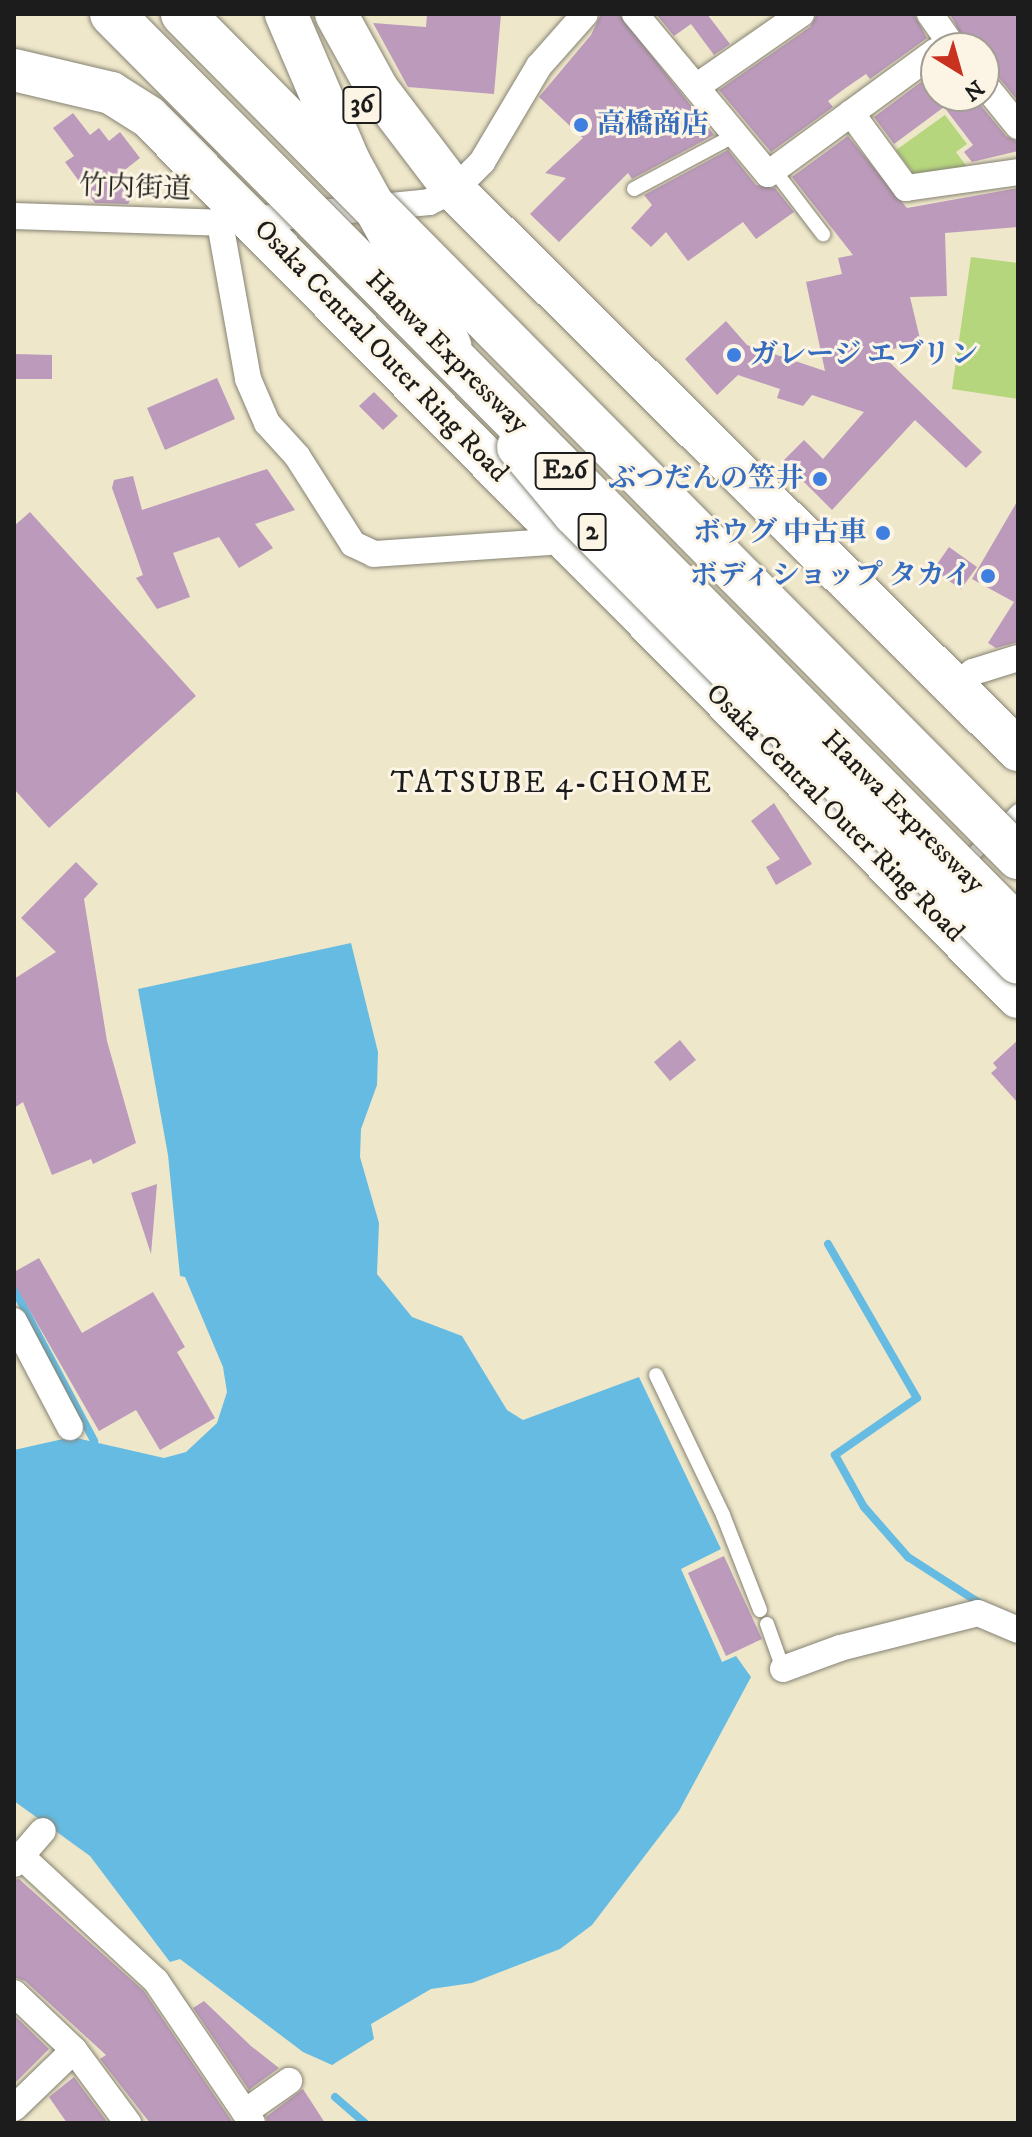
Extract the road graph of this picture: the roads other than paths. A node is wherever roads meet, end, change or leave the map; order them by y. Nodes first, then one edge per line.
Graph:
1 (112, 14) edge
2 (183, 14) edge
3 (277, 14) edge
4 (286, 14) edge
5 (336, 14) edge
6 (585, 14) edge
7 (635, 14) edge
8 (801, 14) edge
9 (920, 65) edge
10 (14, 70) edge
11 (696, 87) junction
12 (1000, 104) edge
13 (851, 113) junction
14 (1018, 126) edge
15 (735, 135) junction
16 (774, 170) junction
17 (1018, 172) edge
18 (634, 189) dead end
19 (454, 190) junction
20 (14, 216) edge
21 (237, 222) junction
22 (823, 234) dead end
23 (566, 541) junction
24 (1018, 658) edge
25 (955, 686) junction
26 (1018, 750) edge
27 (1018, 811) edge
28 (1018, 857) edge
29 (923, 902) junction
30 (1018, 928) edge
31 (1018, 963) edge
32 (1018, 997) edge
33 (14, 1321) edge
34 (656, 1375) dead end
35 (70, 1427) dead end
36 (760, 1610) dead end
37 (767, 1624) dead end
38 (1014, 1624) edge
39 (783, 1669) joint
40 (43, 1831) dead end
41 (18, 1860) edge
42 (14, 1993) edge
43 (74, 2050) junction
44 (289, 2081) dead end
45 (14, 2108) edge
46 (248, 2118) edge
47 (128, 2123) edge

1 - 30 highway, Hanwa Expressway / E26, bridge
2 - 28 highway, Hanwa Expressway / E26, bridge
3 - 19 main road, 36
4 - 31 main road, Osaka Central Outer Ring Road / 2, bridge
5 - 19 main road
6 - 19 street
7 - 11 street
8 - 11 street
9 - 13 street
10 - 21 main road, Osaka Central Outer Ring Road / 2
11 - 15 street
12 - 14 street
13 - 16 street
13 - 17 street
15 - 16 street
15 - 18 lane
16 - 22 lane
19 - 21 street, 竹内街道
19 - 25 main road
20 - 21 street, 竹内街道
21 - 23 main road, Osaka Central Outer Ring Road / 2
21 - 23 street
23 - 29 main road, Osaka Central Outer Ring Road / 2
24 - 25 street
25 - 26 main road
27 - 29 lane
29 - 32 main road, Osaka Central Outer Ring Road / 2
33 - 35 street
34 - 36 lane
37 - 39 lane
38 - 39 street
40 - 41 street
41 - 46 street
42 - 43 street
43 - 45 street
43 - 47 street
44 - 46 street

